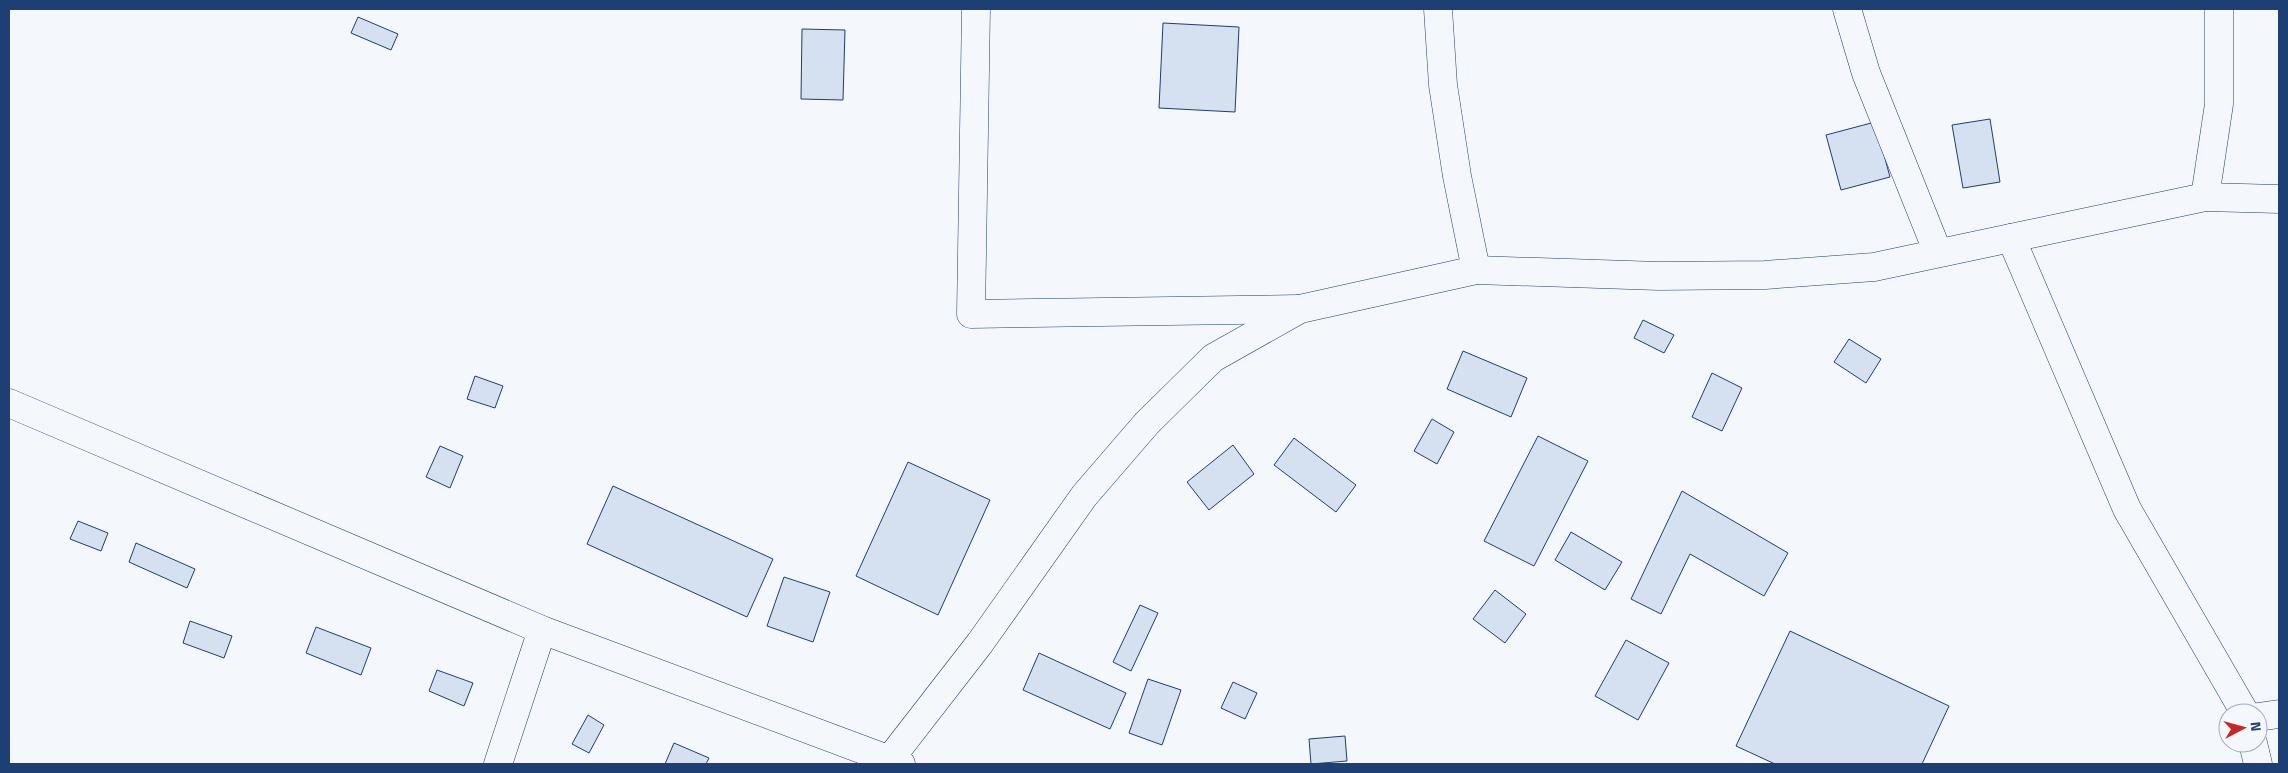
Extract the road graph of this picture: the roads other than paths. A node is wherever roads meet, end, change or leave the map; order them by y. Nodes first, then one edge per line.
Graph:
1 (976, 9) edge
2 (1438, 9) edge
3 (1848, 9) edge
4 (2219, 9) edge
5 (2205, 196) junction
6 (2279, 199) edge
7 (2011, 238) junction
8 (1938, 253) junction
9 (1476, 270) junction
10 (1300, 309) junction
11 (9, 404) edge
12 (542, 630) junction
13 (2239, 703) edge
14 (896, 762) edge
15 (498, 764) edge

1 - 10 street
2 - 9 street
3 - 8 street
4 - 5 street
5 - 6 street
5 - 7 street
7 - 8 street
7 - 13 street
8 - 9 street
9 - 10 street
10 - 14 street
11 - 12 street
12 - 14 street
12 - 15 street

